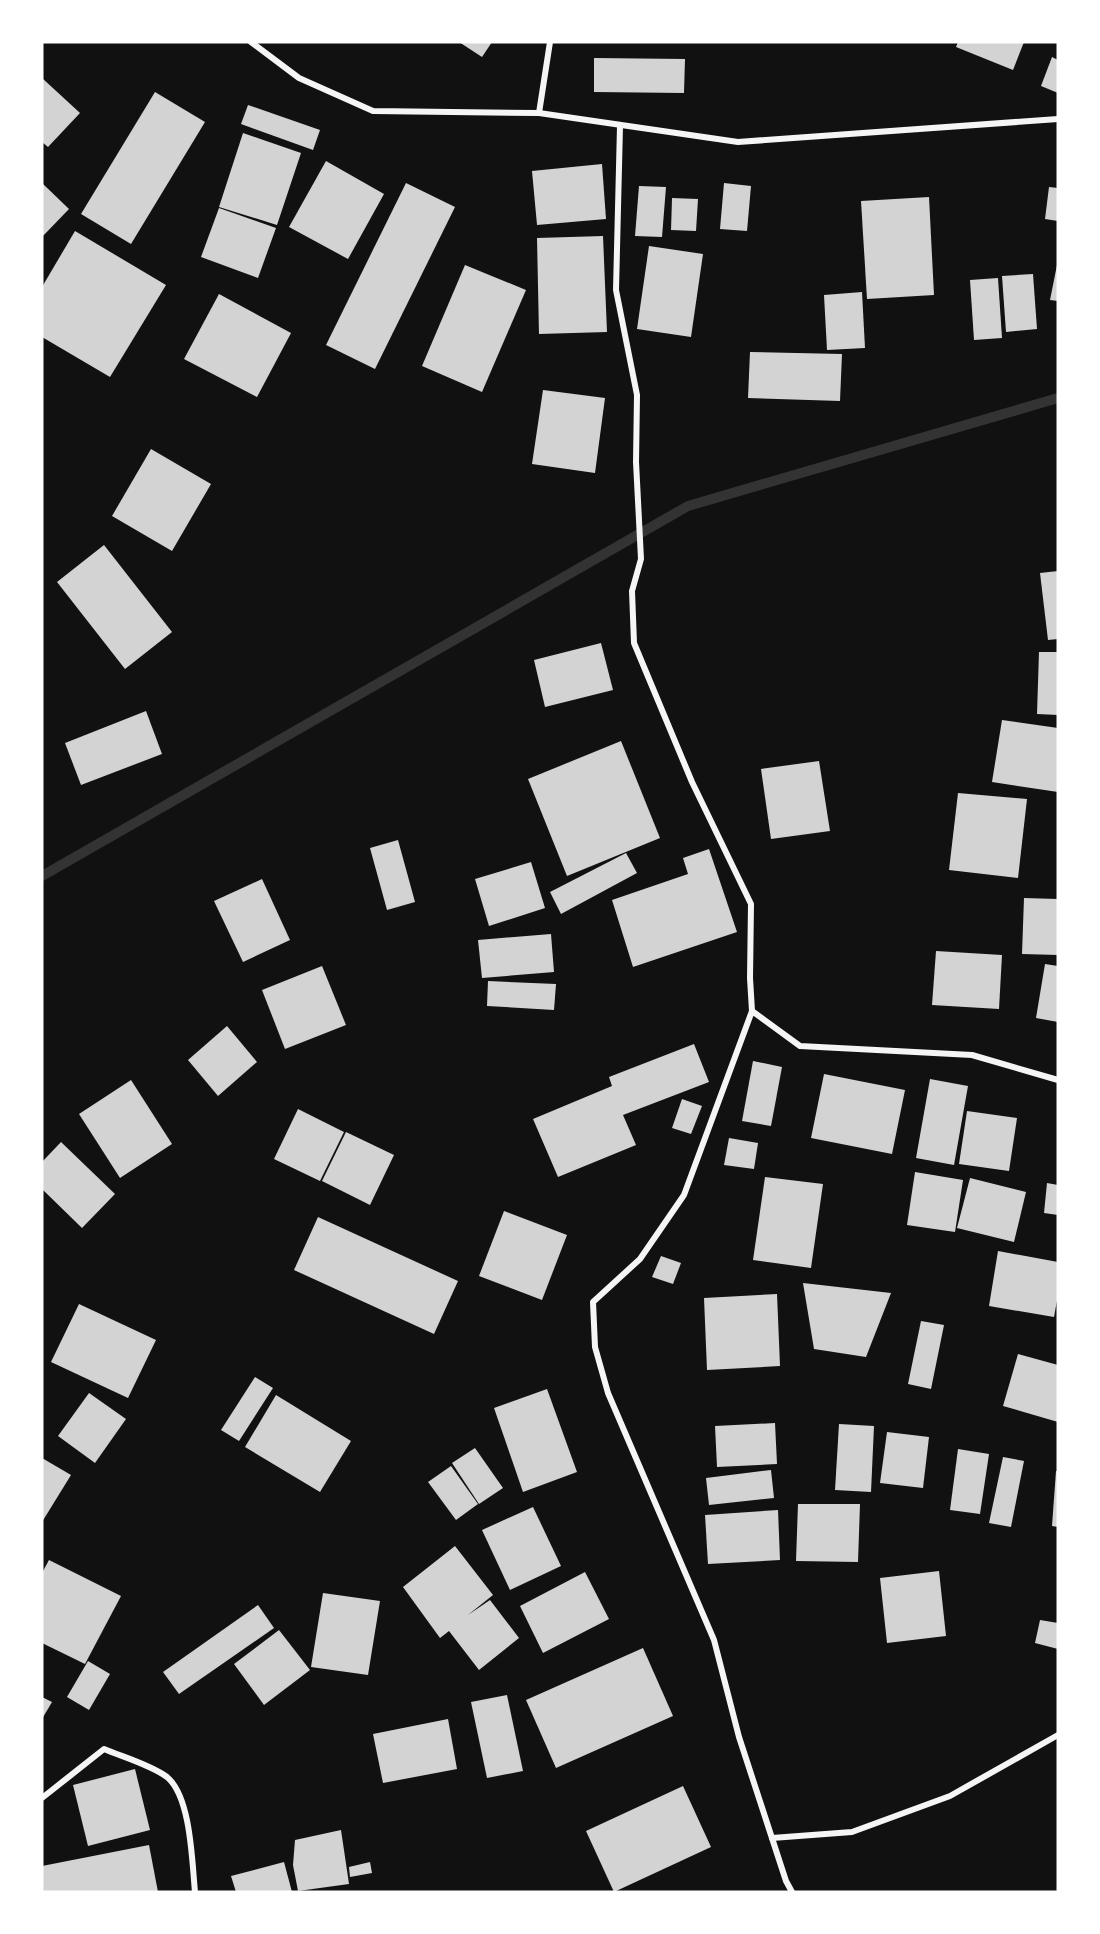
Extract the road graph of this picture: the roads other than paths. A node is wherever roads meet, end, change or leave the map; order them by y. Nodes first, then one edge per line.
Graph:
1 (251, 42) edge
2 (550, 42) edge
3 (539, 113) junction
4 (1058, 119) edge
5 (620, 126) junction
6 (752, 1011) junction
7 (1058, 1080) edge
8 (1058, 1736) edge
9 (42, 1798) edge
10 (772, 1838) junction
11 (195, 1892) edge
12 (792, 1892) edge

1 - 3 street
2 - 3 street
3 - 5 street
4 - 5 street
5 - 6 street
6 - 7 street
6 - 10 street
8 - 10 street
9 - 11 street
10 - 12 street

